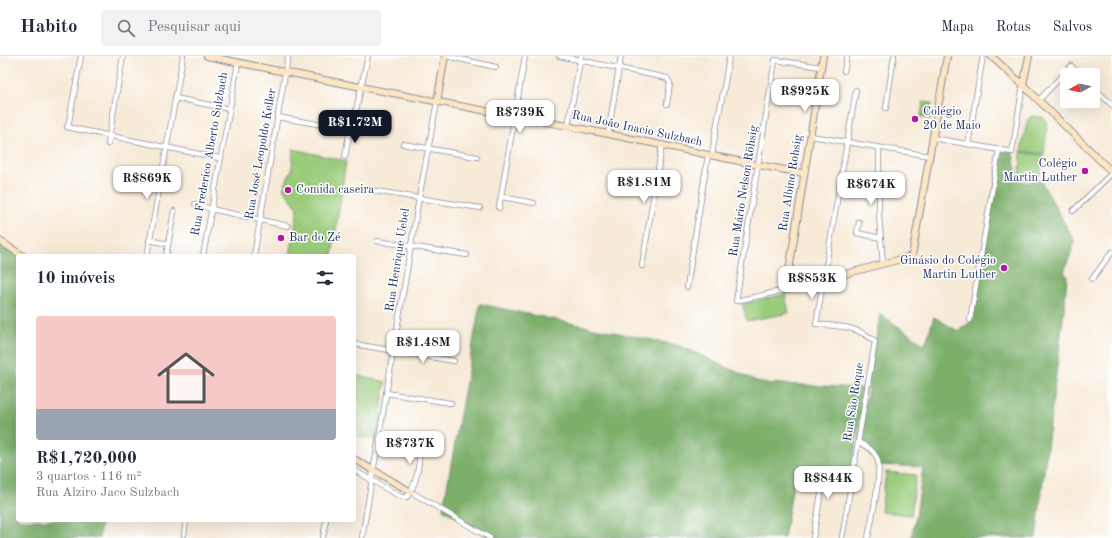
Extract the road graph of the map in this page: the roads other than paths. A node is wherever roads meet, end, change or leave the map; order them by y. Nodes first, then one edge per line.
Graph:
1 (80, 56) edge
2 (123, 56) edge
3 (183, 56) edge
4 (207, 56) edge
5 (288, 56) edge
6 (368, 56) edge
7 (445, 56) edge
8 (525, 56) edge
9 (559, 56) edge
10 (621, 56) edge
11 (728, 56) edge
12 (823, 56) edge
13 (847, 56) edge
14 (894, 56) edge
15 (947, 56) edge
16 (983, 56) edge
17 (991, 56) edge
18 (1029, 56) edge
19 (580, 58) edge
20 (238, 59) edge
21 (496, 67) dead end
22 (821, 67) junction
23 (619, 68) junction
24 (286, 71) junction
25 (844, 71) dead end
26 (1060, 78) edge
27 (1023, 85) junction
28 (361, 86) junction
29 (856, 90) dead end
30 (1100, 94) edge
31 (175, 98) junction
32 (1039, 100) junction
33 (437, 102) junction
34 (667, 104) dead end
35 (1112, 105) edge
36 (886, 108) dead end
37 (230, 109) junction
38 (515, 116) junction
39 (277, 117) junction
40 (351, 126) junction
41 (568, 126) junction
42 (608, 134) junction
43 (109, 135) junction
44 (810, 136) junction
45 (933, 138) junction
46 (848, 142) junction
47 (108, 144) dead end
48 (403, 144) dead end
49 (968, 144) junction
50 (662, 145) junction
51 (166, 147) junction
52 (428, 148) junction
53 (879, 148) junction
54 (999, 150) junction
55 (710, 156) junction
56 (930, 156) junction
57 (345, 157) dead end
58 (477, 157) dead end
59 (219, 158) junction
60 (758, 166) junction
61 (1112, 172) edge
62 (803, 173) junction
63 (357, 188) dead end
64 (502, 196) junction
65 (419, 198) junction
66 (534, 203) dead end
67 (195, 204) dead end
68 (480, 208) dead end
69 (499, 208) dead end
70 (211, 209) junction
71 (174, 211) dead end
72 (1073, 211) dead end
73 (260, 220) junction
74 (859, 222) dead end
75 (288, 226) dead end
76 (881, 238) junction
77 (149, 240) junction
78 (0, 241) edge
79 (377, 241) dead end
80 (168, 244) junction
81 (411, 246) junction
82 (1112, 252) edge
83 (21, 254) edge
84 (147, 254) edge
85 (166, 254) edge
86 (203, 254) edge
87 (254, 254) edge
88 (467, 255) dead end
89 (883, 264) junction
90 (642, 266) dead end
91 (1092, 279) dead end
92 (824, 280) junction
93 (687, 287) dead end
94 (786, 290) junction
95 (970, 320) dead end
96 (356, 344) edge
97 (394, 350) junction
98 (454, 361) dead end
99 (386, 393) junction
100 (451, 403) dead end
101 (380, 434) junction
102 (421, 442) junction
103 (858, 442) junction
104 (442, 447) dead end
105 (356, 460) edge
106 (356, 471) edge
107 (374, 472) junction
108 (852, 475) junction
109 (373, 480) junction
110 (411, 492) junction
111 (186, 522) edge
112 (326, 522) edge
113 (184, 535) dead end
114 (323, 538) edge
115 (362, 538) edge
116 (490, 538) edge
117 (813, 538) edge
118 (842, 538) edge
119 (868, 538) edge

1 - 43 street
2 - 43 street
3 - 31 street
4 - 20 street, Rua João Inacio Sulzbach
5 - 24 street, Rua José Leopoldo Keller
6 - 28 street
7 - 21 street
7 - 33 street, Rua Henrique Uebel
8 - 38 street
9 - 19 street
10 - 23 street
11 - 55 street
12 - 22 street, Rua Albino Rohsig
13 - 25 street
14 - 36 street
15 - 45 street
16 - 49 street
17 - 27 street
18 - 27 street
19 - 23 street
19 - 41 street
20 - 24 street, Rua João Inacio Sulzbach
20 - 37 street, Rua Frederico Alberto Sulzbach
22 - 44 street, Rua Albino Rohsig
22 - 60 street, Rua Mário Nelson Röhsig
23 - 34 street
23 - 42 street
24 - 28 street, Rua João Inacio Sulzbach
24 - 39 street, Rua José Leopoldo Keller
26 - 32 street
27 - 32 street
27 - 54 street
28 - 33 street, Rua João Inacio Sulzbach
28 - 40 street
29 - 46 street
30 - 35 street
31 - 37 street
31 - 51 street
32 - 61 street
33 - 38 street, Rua João Inacio Sulzbach
33 - 52 street, Rua Henrique Uebel
37 - 59 street, Rua Frederico Alberto Sulzbach
38 - 41 street, Rua João Inacio Sulzbach
38 - 64 street
39 - 40 street
39 - 73 street, Rua José Leopoldo Keller
40 - 57 street
41 - 42 street, Rua João Inacio Sulzbach
42 - 50 street, Rua João Inacio Sulzbach
43 - 47 street
43 - 51 street
44 - 46 street
44 - 62 street, Rua Albino Rohsig
45 - 49 street
45 - 56 street
46 - 53 street
46 - 92 street
48 - 52 street
49 - 54 street
50 - 55 street, Rua João Inacio Sulzbach
50 - 90 street
51 - 59 street
51 - 77 street
52 - 58 street
52 - 65 street, Rua Henrique Uebel
53 - 56 street
53 - 76 street
54 - 95 street
55 - 60 street, Rua João Inacio Sulzbach
55 - 93 street
56 - 89 street
59 - 70 street, Rua Frederico Alberto Sulzbach
60 - 62 street, Rua João Inacio Sulzbach
60 - 94 street, Rua Mário Nelson Röhsig
61 - 72 street
62 - 94 street, Rua Albino Rohsig
63 - 65 street
64 - 66 street
64 - 69 street
65 - 68 street
65 - 81 street, Rua Henrique Uebel
67 - 70 street
70 - 73 street
70 - 86 street, Rua Frederico Alberto Sulzbach
71 - 80 street
73 - 75 street
73 - 87 street, Rua José Leopoldo Keller
74 - 76 street
76 - 89 street
77 - 80 street
77 - 84 street
78 - 83 street
79 - 81 street
80 - 85 street
81 - 88 street
81 - 97 street, Rua Henrique Uebel
82 - 91 street
89 - 92 street
92 - 94 street
92 - 103 street, Rua São Roque
96 - 97 street
97 - 98 street
97 - 99 street, Rua Henrique Uebel
99 - 100 street
99 - 101 street, Rua Henrique Uebel
101 - 102 street
101 - 107 street, Rua Henrique Uebel
102 - 104 street
102 - 110 street
103 - 108 street, Rua São Roque
103 - 119 street
105 - 107 street
106 - 109 street
107 - 109 street, Rua Henrique Uebel
107 - 110 street
108 - 117 street
108 - 118 street, Rua São Roque
109 - 110 street
109 - 115 street, Rua Henrique Uebel
110 - 116 street
111 - 113 street
112 - 114 street

